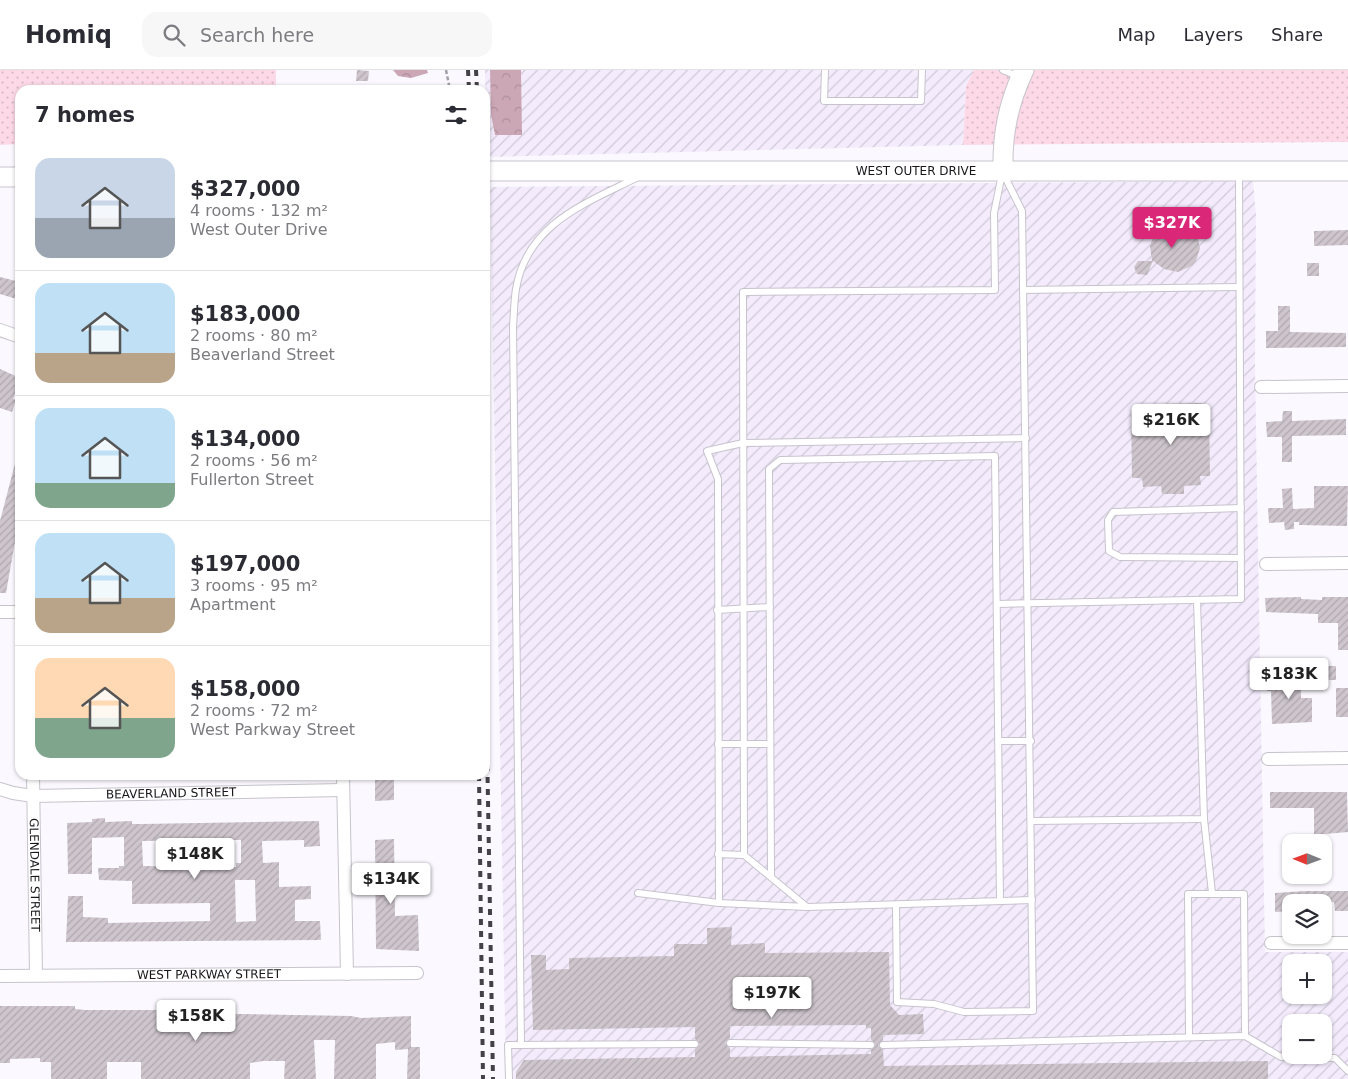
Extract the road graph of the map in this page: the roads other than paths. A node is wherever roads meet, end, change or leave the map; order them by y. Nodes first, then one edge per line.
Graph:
1 (825, 70) edge
2 (922, 70) edge
3 (1003, 70) edge
4 (1022, 74) edge
5 (490, 171) edge
6 (1239, 171) junction
7 (1348, 171) edge
8 (648, 172) junction
9 (1003, 172) junction
10 (15, 176) edge
11 (0, 177) edge
12 (1239, 287) junction
13 (1024, 290) junction
14 (0, 330) edge
15 (15, 335) edge
16 (1262, 386) dead end
17 (1348, 386) edge
18 (1026, 438) junction
19 (743, 443) junction
20 (1240, 508) junction
21 (1241, 558) junction
22 (1348, 563) edge
23 (1266, 564) dead end
24 (1196, 601) junction
25 (997, 604) junction
26 (1029, 604) junction
27 (770, 607) junction
28 (743, 609) junction
29 (717, 610) junction
30 (0, 612) edge
31 (15, 612) edge
32 (998, 741) junction
33 (1031, 741) junction
34 (718, 744) junction
35 (744, 744) junction
36 (770, 744) junction
37 (1348, 758) edge
38 (1268, 759) dead end
39 (33, 780) edge
40 (343, 780) edge
41 (0, 788) edge
42 (344, 790) junction
43 (34, 796) junction
44 (1204, 819) junction
45 (1032, 821) junction
46 (718, 854) junction
47 (744, 854) junction
48 (771, 875) junction
49 (638, 893) dead end
50 (1212, 893) junction
51 (1032, 900) junction
52 (1000, 901) junction
53 (719, 903) junction
54 (896, 905) junction
55 (807, 907) junction
56 (1271, 943) dead end
57 (1348, 943) edge
58 (417, 973) dead end
59 (347, 974) junction
60 (0, 976) edge
61 (36, 976) junction
62 (1245, 1036) junction
63 (1189, 1037) junction
64 (730, 1043) dead end
65 (695, 1044) dead end
66 (521, 1045) junction
67 (871, 1045) dead end
68 (883, 1045) dead end
69 (1348, 1071) edge
70 (509, 1079) edge

1 - 2 lane
3 - 4 lane
4 - 9 main road
5 - 8 main road, WEST OUTER DRIVE
6 - 7 main road, WEST OUTER DRIVE
6 - 9 main road, WEST OUTER DRIVE
6 - 12 lane
8 - 9 main road, WEST OUTER DRIVE
8 - 66 lane
9 - 13 lane
9 - 19 lane
10 - 11 main road
12 - 13 lane
12 - 20 lane
13 - 18 lane
14 - 15 street
16 - 17 street
18 - 19 lane
18 - 26 lane
19 - 28 lane
19 - 29 lane
20 - 21 lane
20 - 21 lane
21 - 24 lane
22 - 23 street
24 - 26 lane
24 - 44 lane
25 - 26 lane
25 - 27 lane
25 - 32 lane
26 - 33 lane
27 - 28 lane
27 - 36 lane
28 - 29 lane
28 - 35 lane
29 - 34 lane
30 - 31 street
32 - 33 lane
32 - 52 lane
33 - 45 lane
34 - 35 lane
34 - 46 lane
35 - 36 lane
35 - 47 lane
36 - 48 lane
37 - 38 street
39 - 43 street, GLENDALE STREET
40 - 42 street
41 - 43 street, BEAVERLAND STREET
42 - 43 street, BEAVERLAND STREET
42 - 59 street
43 - 61 street, GLENDALE STREET
44 - 45 lane
44 - 50 lane
45 - 51 lane
46 - 47 lane
46 - 53 lane
47 - 48 lane
48 - 55 lane
49 - 53 lane
50 - 62 lane
50 - 63 lane
51 - 52 lane
51 - 54 lane
52 - 54 lane
53 - 55 lane
54 - 55 lane
56 - 57 street
58 - 59 street, WEST PARKWAY STREET
59 - 61 street, WEST PARKWAY STREET
60 - 61 street, WEST PARKWAY STREET
62 - 63 lane
62 - 69 lane
63 - 68 lane
64 - 67 lane
65 - 66 lane
66 - 70 lane

